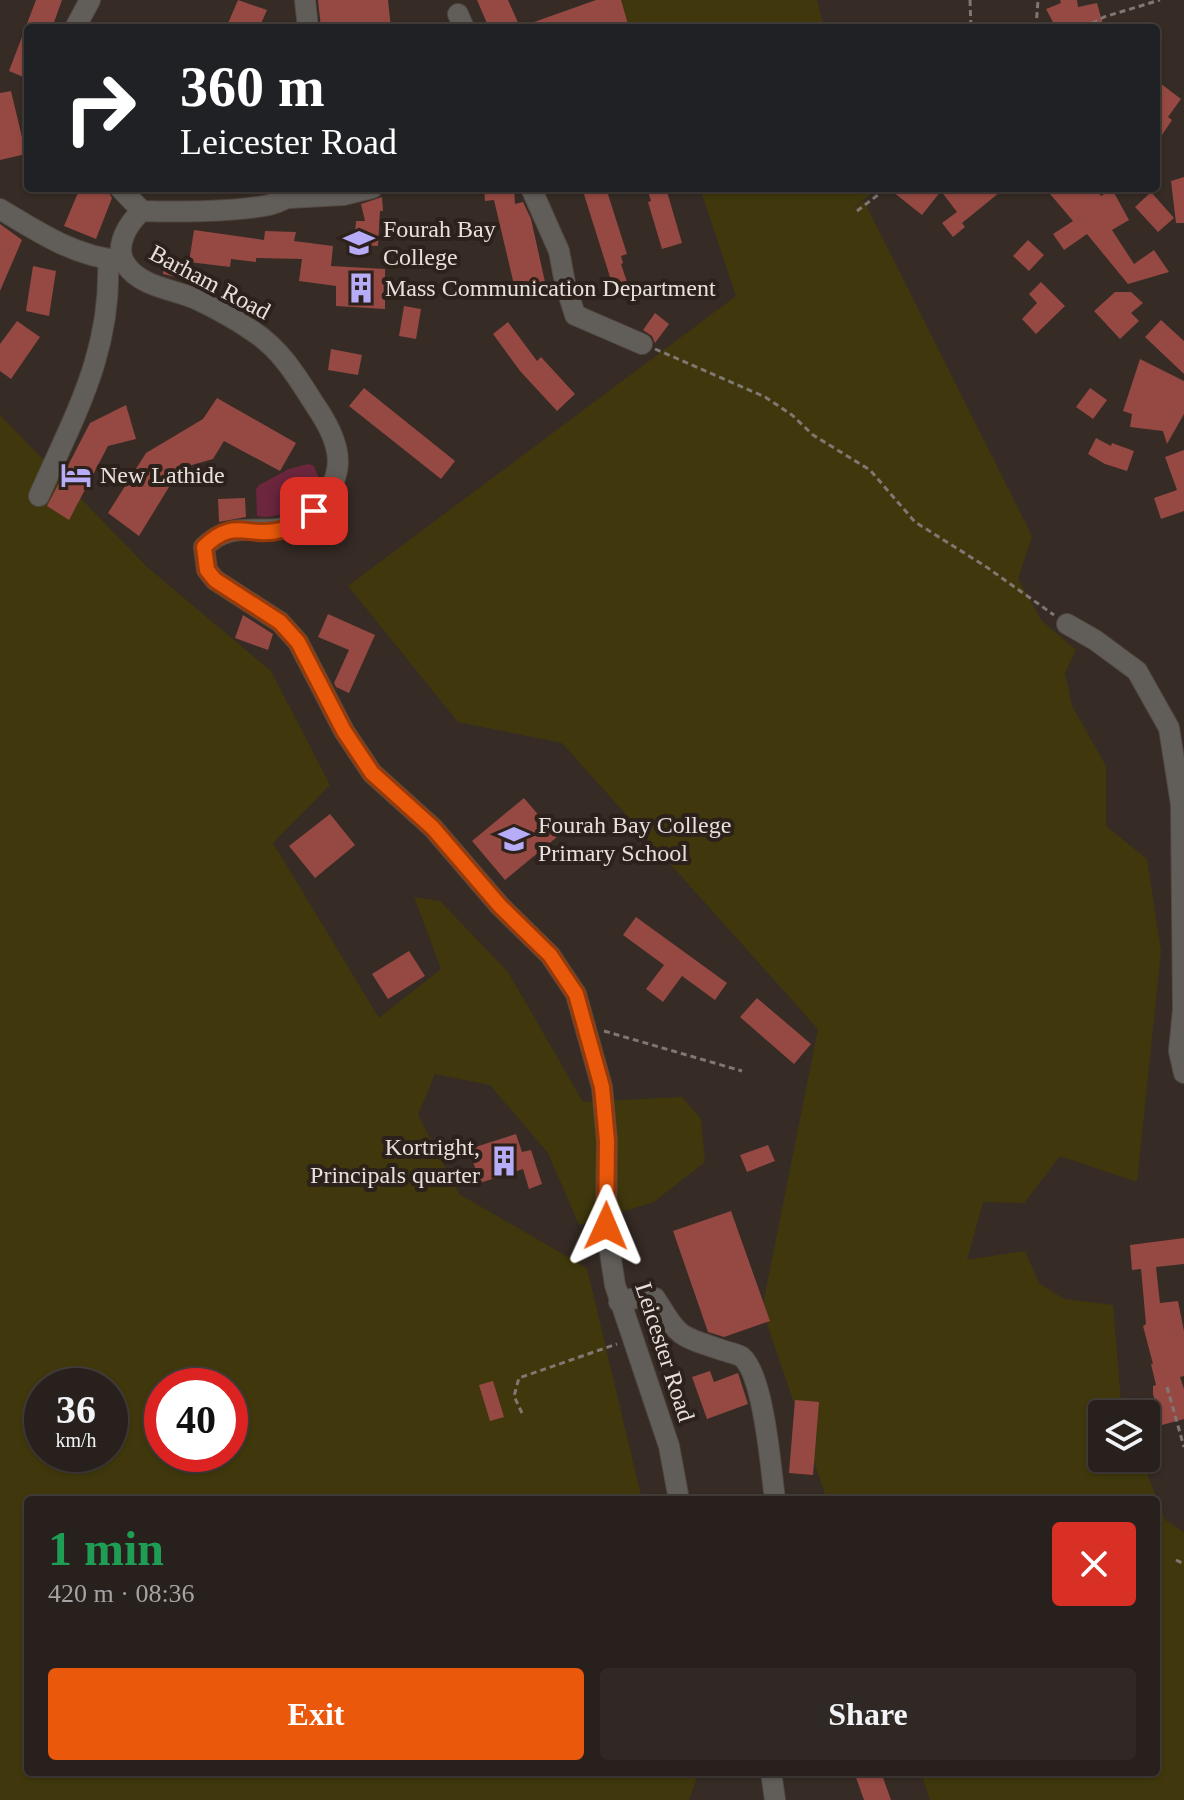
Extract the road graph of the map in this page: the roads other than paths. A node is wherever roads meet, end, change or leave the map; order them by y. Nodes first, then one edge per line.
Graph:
1 (90, 0) edge
2 (305, 0) edge
3 (77, 24) edge
4 (308, 24) edge
5 (124, 192) edge
6 (355, 192) edge
7 (533, 192) edge
8 (296, 193) edge
9 (0, 209) edge
10 (142, 211) junction
11 (115, 259) junction
12 (642, 344) road end
13 (340, 454) joint
14 (39, 496) dead end
15 (1067, 624) road end
16 (1184, 1073) edge
17 (619, 1302) junction
18 (678, 1496) edge
19 (775, 1496) edge
20 (772, 1776) edge
21 (775, 1800) edge

1 - 3 street
2 - 4 street
5 - 10 street
6 - 8 street, Barham Road
7 - 12 street
8 - 10 street, Barham Road
9 - 11 street
10 - 11 street, Barham Road
11 - 13 street, Barham Road
11 - 14 street
13 - 17 street, Leicester Road
15 - 16 street
17 - 18 street, Leicester Road
17 - 19 street
20 - 21 street

